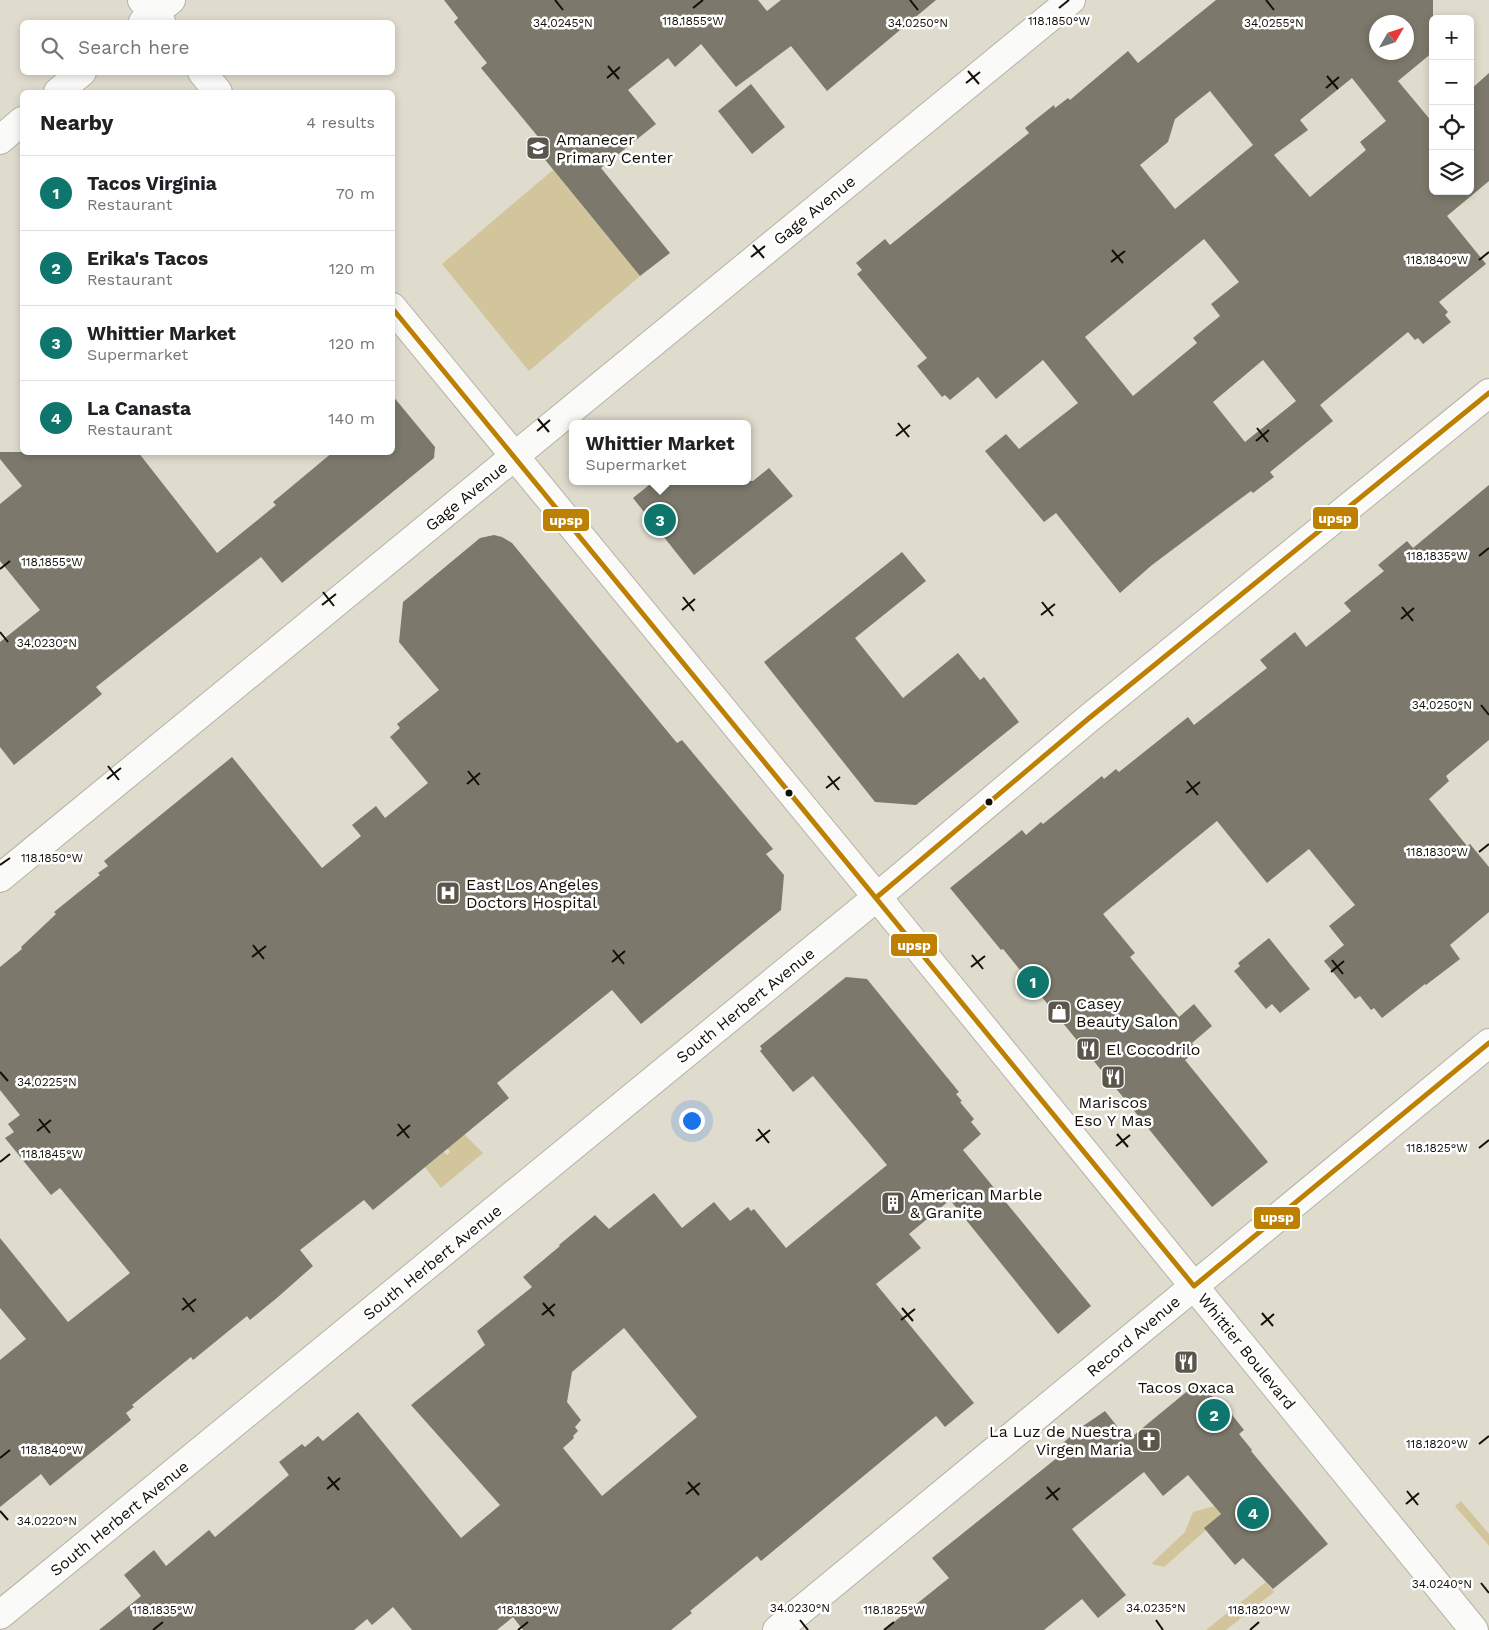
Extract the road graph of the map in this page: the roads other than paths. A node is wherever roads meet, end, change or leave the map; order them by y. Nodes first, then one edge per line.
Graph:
1 (1071, 0) edge
2 (78, 75) edge
3 (204, 75) edge
4 (60, 90) edge
5 (216, 90) edge
6 (20, 124) edge
7 (0, 140) edge
8 (395, 311) edge
9 (1489, 393) edge
10 (514, 456) junction
11 (0, 878) edge
12 (877, 897) junction
13 (1489, 1043) edge
14 (1194, 1286) junction
15 (0, 1616) edge
16 (777, 1630) edge
17 (1474, 1630) edge

1 - 10 street, Gage Avenue
2 - 4 street
3 - 5 street
6 - 7 street
8 - 10 street, Whittier Boulevard
9 - 12 street, South Herbert Avenue
10 - 11 street, Gage Avenue
10 - 12 street, Whittier Boulevard
12 - 14 street, Whittier Boulevard
12 - 15 street, South Herbert Avenue
13 - 14 street, Record Avenue
14 - 16 street, Record Avenue
14 - 17 street, Whittier Boulevard

